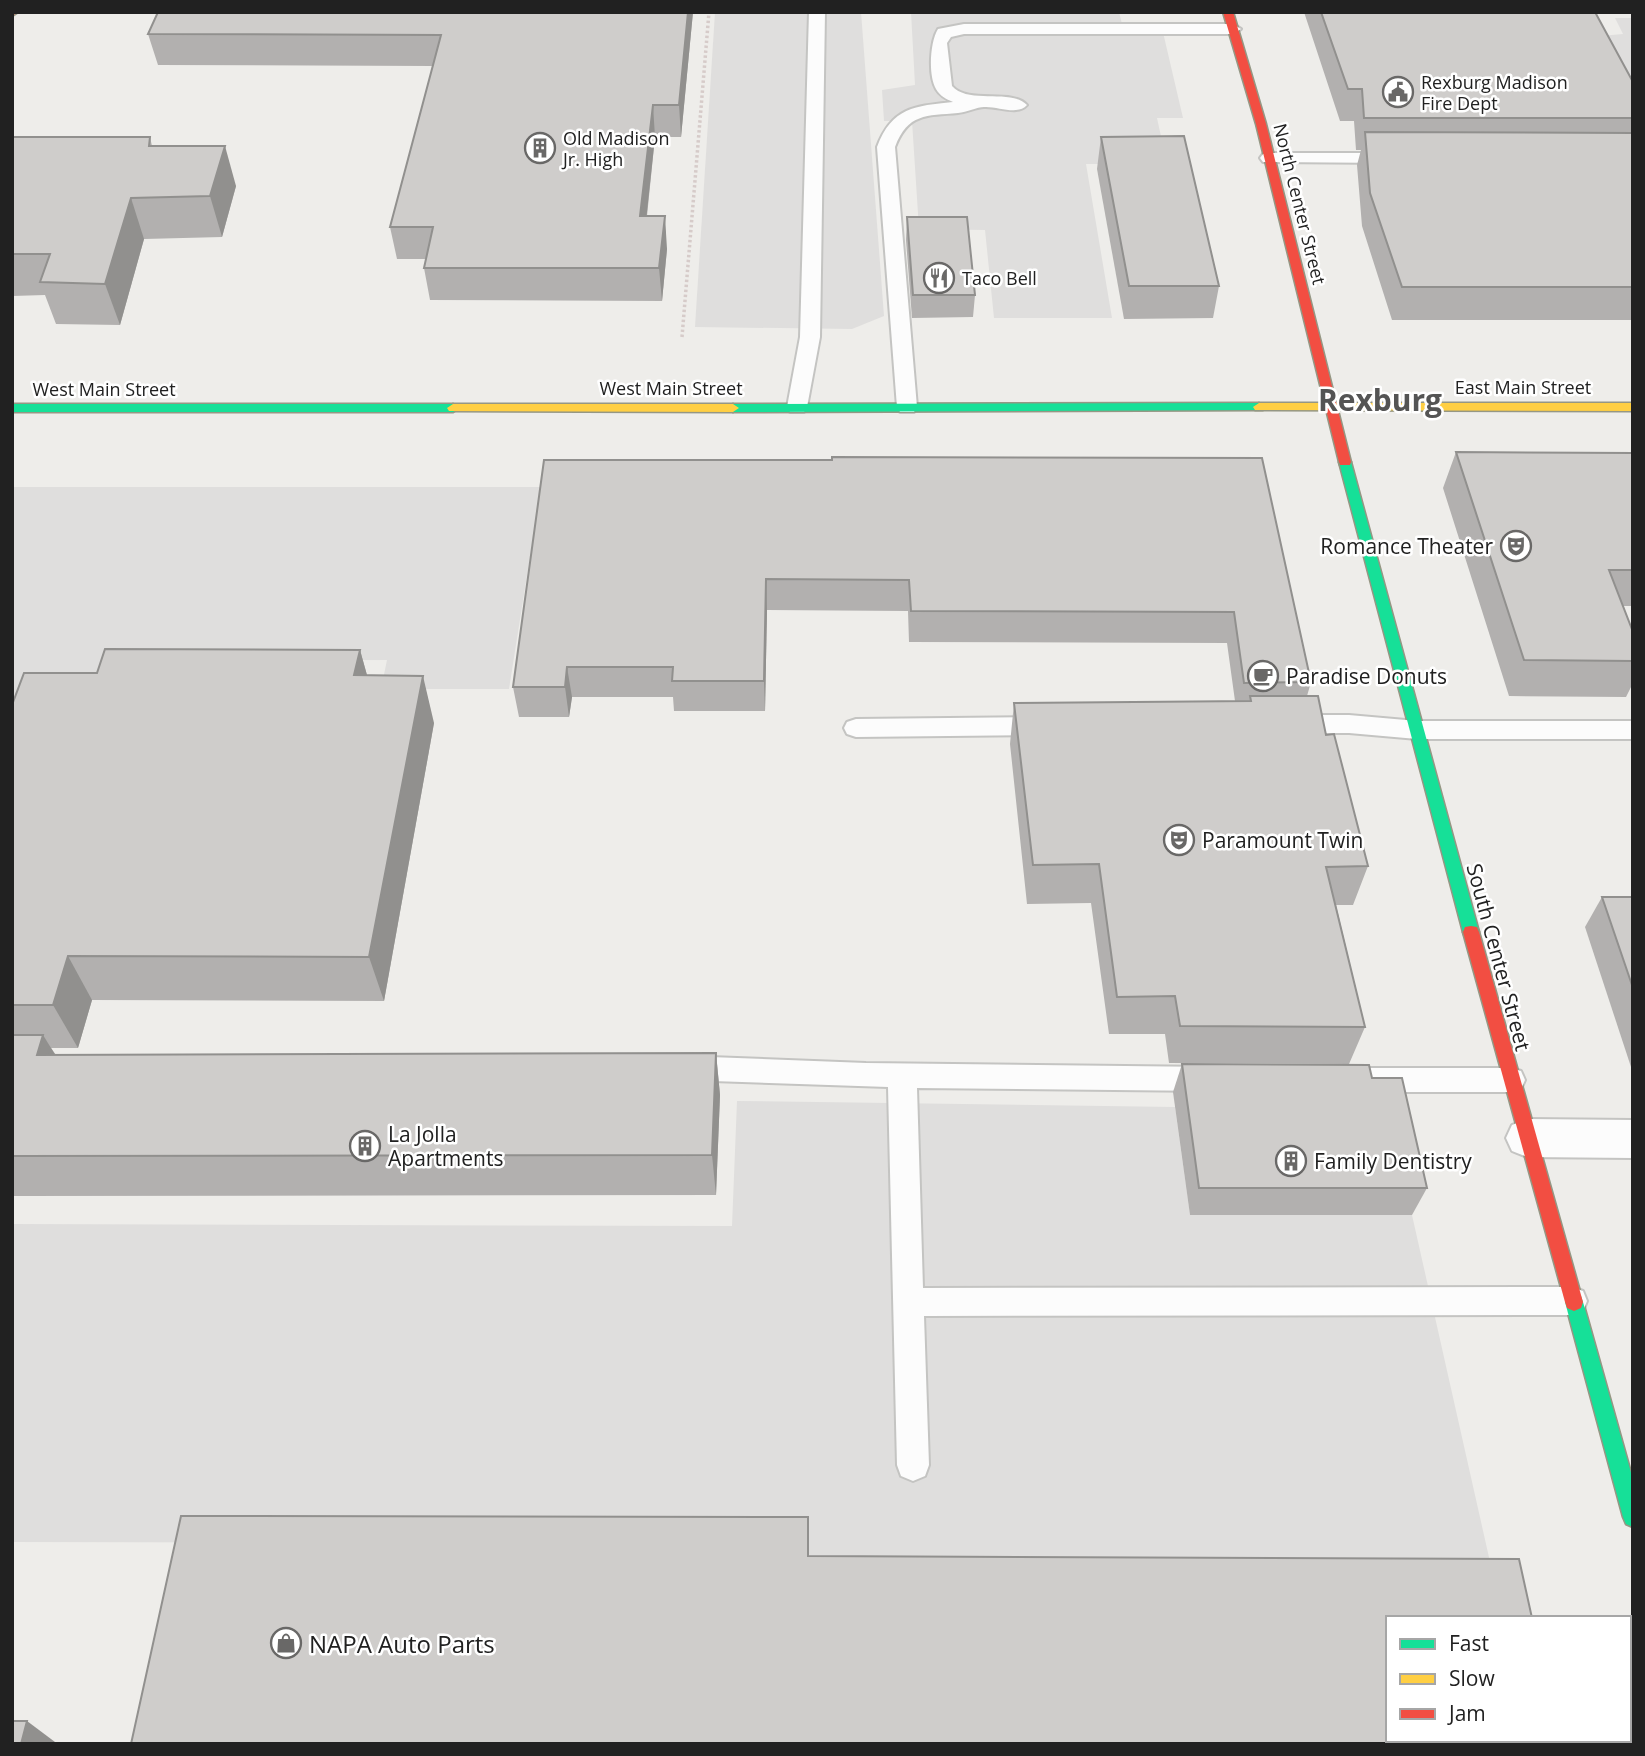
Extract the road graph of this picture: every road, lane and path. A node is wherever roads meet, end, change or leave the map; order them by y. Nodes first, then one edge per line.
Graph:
1 (709, 12) edge
2 (817, 12) edge
3 (1231, 21) edge
4 (992, 102) junction
5 (1018, 104) dead end
6 (1269, 158) junction
7 (1410, 158) edge
8 (682, 337) dead end
9 (797, 407) junction
10 (907, 407) junction
11 (1330, 407) junction
12 (1633, 407) edge
13 (12, 408) edge
14 (1259, 724) edge
15 (1064, 726) edge
16 (856, 728) dead end
17 (1417, 730) junction
18 (1633, 730) edge
19 (656, 1068) edge
20 (902, 1075) junction
21 (1237, 1079) edge
22 (1333, 1080) edge
23 (1511, 1080) junction
24 (1527, 1138) junction
25 (1633, 1139) edge
26 (1572, 1301) junction
27 (908, 1302) junction
28 (913, 1465) dead end
29 (1633, 1517) edge

1 - 8 path
2 - 9 lane
3 - 4 lane
3 - 6 street, North Center Street
4 - 5 lane
4 - 10 lane
6 - 7 lane
6 - 11 street, North Center Street
9 - 10 street, West Main Street
9 - 13 street, West Main Street
10 - 11 street, West Main Street
11 - 12 street, East Main Street
11 - 17 street, South Center Street
14 - 17 lane
15 - 16 lane
17 - 18 lane
17 - 23 street, South Center Street
19 - 20 lane
20 - 21 lane
20 - 27 lane
22 - 23 lane
23 - 24 street, South Center Street
24 - 25 street
24 - 26 street, South Center Street
26 - 27 lane
26 - 29 street, South Center Street
27 - 28 lane

